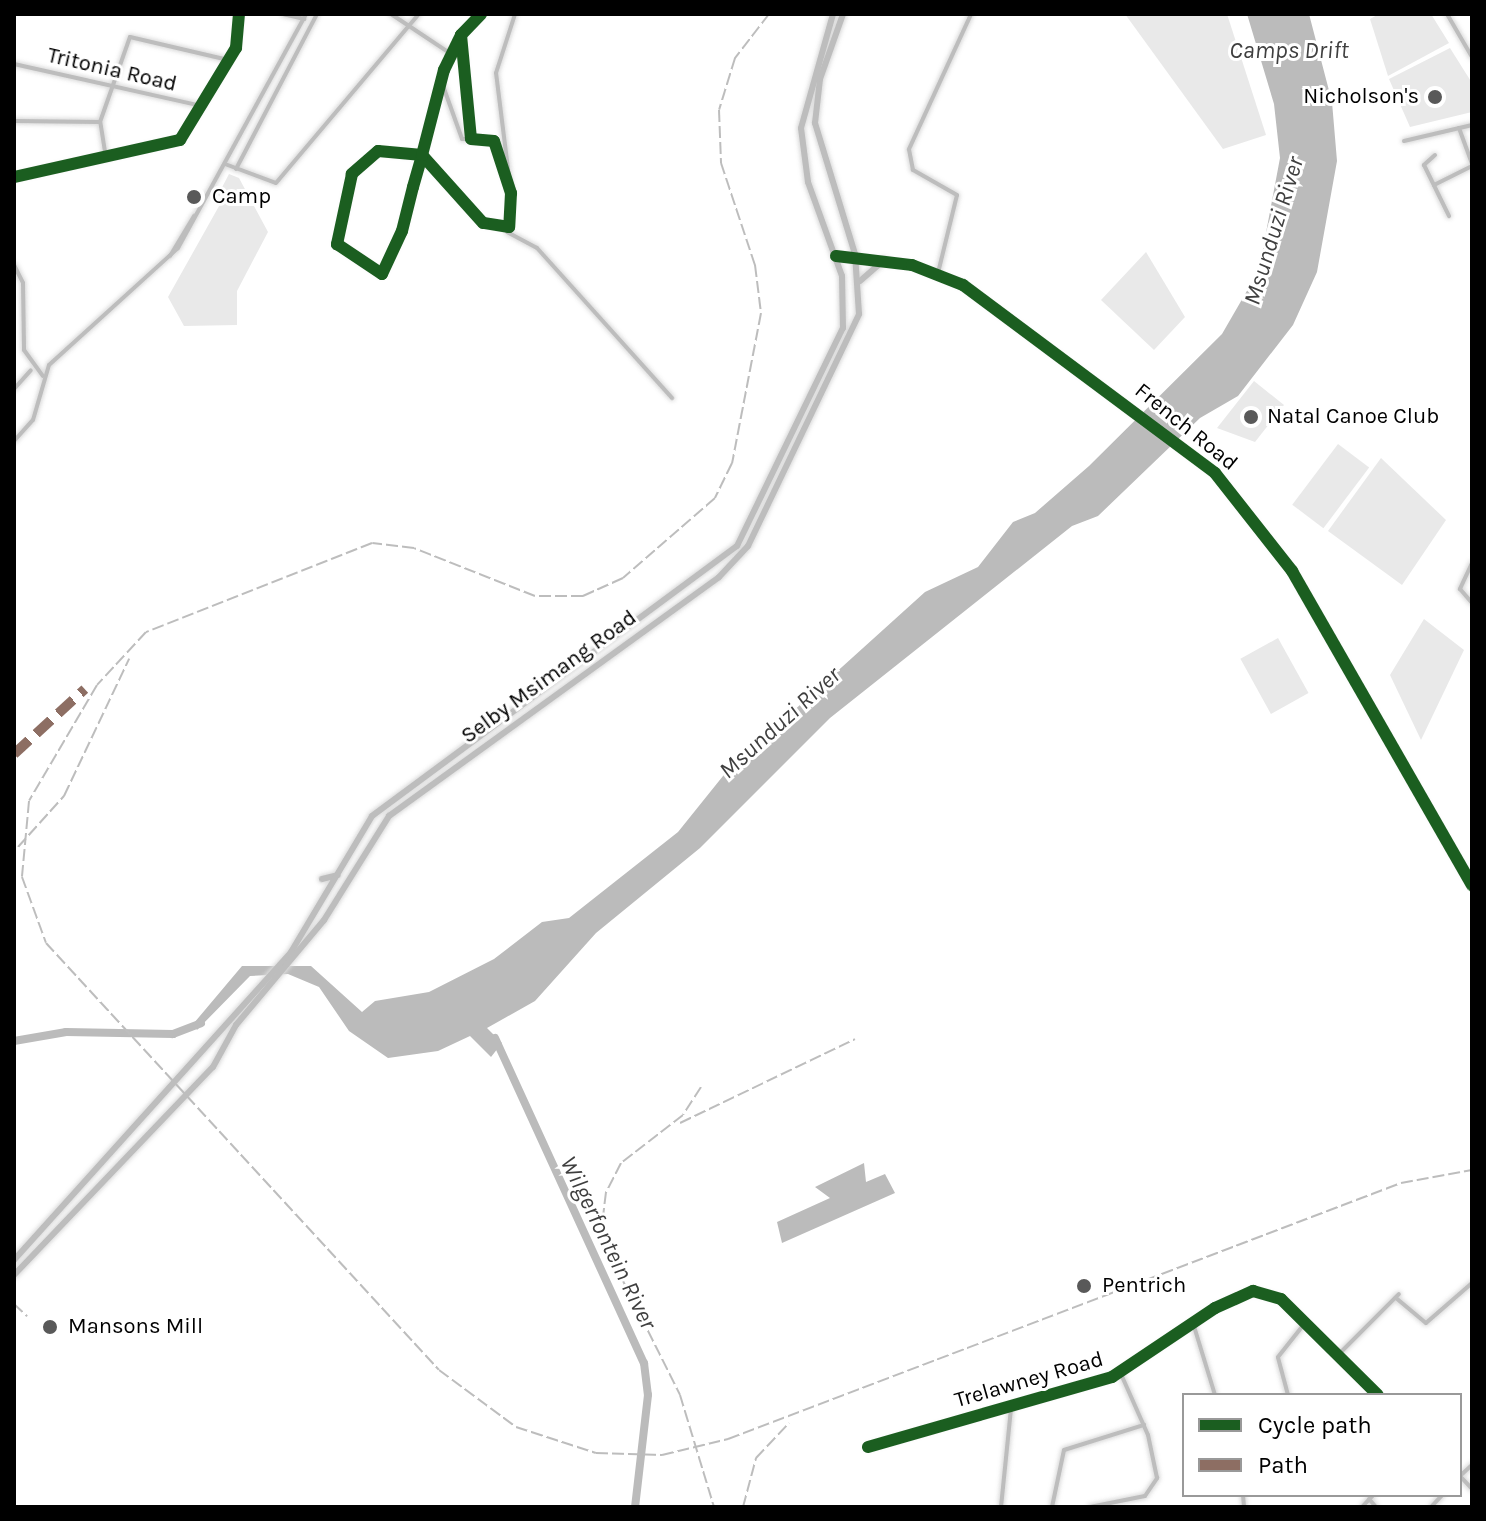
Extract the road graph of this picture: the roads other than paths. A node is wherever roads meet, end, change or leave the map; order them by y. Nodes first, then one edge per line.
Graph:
1 (239, 14) edge
2 (283, 14) edge
3 (317, 14) edge
4 (391, 14) edge
5 (419, 14) edge
6 (481, 14) edge
7 (515, 14) edge
8 (833, 14) edge
9 (843, 14) edge
10 (971, 14) edge
11 (1447, 14) edge
12 (305, 17) edge
13 (407, 25) junction
14 (461, 35) junction
15 (451, 54) junction
16 (1472, 57) edge
17 (228, 60) junction
18 (14, 64) edge
19 (441, 81) junction
20 (112, 87) junction
21 (202, 106) junction
22 (14, 121) edge
23 (100, 122) junction
24 (1472, 125) edge
25 (1459, 128) junction
26 (471, 139) junction
27 (1404, 141) dead end
28 (422, 155) junction
29 (1435, 155) dead end
30 (106, 158) junction
31 (225, 164) junction
32 (1472, 164) edge
33 (236, 169) junction
34 (14, 177) edge
35 (1434, 185) junction
36 (511, 193) junction
37 (1449, 216) dead end
38 (507, 232) junction
39 (855, 254) junction
40 (836, 256) junction
41 (884, 260) junction
42 (14, 265) edge
43 (938, 273) junction
44 (860, 282) junction
45 (31, 369) junction
46 (43, 376) junction
47 (14, 389) edge
48 (672, 398) dead end
49 (14, 441) edge
50 (1472, 563) edge
51 (1472, 603) edge
52 (338, 875) junction
53 (322, 879) dead end
54 (1472, 885) edge
55 (341, 890) junction
56 (321, 907) junction
57 (294, 953) junction
58 (272, 978) junction
59 (14, 1260) edge
60 (14, 1275) edge
61 (1472, 1283) edge
62 (1193, 1323) junction
63 (1305, 1323) junction
64 (1338, 1355) junction
65 (1120, 1373) junction
66 (1214, 1393) edge
67 (1287, 1393) edge
68 (1373, 1393) edge
69 (1011, 1408) junction
70 (1144, 1425) junction
71 (868, 1447) dead end
72 (1371, 1497) edge
73 (1001, 1507) edge
74 (1052, 1507) edge
75 (1090, 1507) edge
76 (1362, 1507) edge
77 (1376, 1507) edge

1 - 17 street
2 - 12 street
3 - 33 street
4 - 13 street
5 - 13 street
6 - 14 street
7 - 36 street
8 - 40 main road, Selby Msimang Road
9 - 39 main road, Selby Msimang Road
10 - 43 street
11 - 16 street
12 - 31 street
13 - 15 street
13 - 33 street
14 - 15 street
14 - 26 street
15 - 19 street
17 - 20 street
17 - 21 street
18 - 20 street, Tritonia Road
19 - 26 street
19 - 28 street
20 - 21 street, Tritonia Road
20 - 23 street
21 - 30 street
22 - 23 street
23 - 30 street
24 - 25 street
25 - 27 street
25 - 32 street
26 - 36 street
28 - 28 street
28 - 38 street
29 - 35 street
30 - 34 street
31 - 33 street
31 - 46 street
32 - 35 street
35 - 37 street
36 - 38 street
38 - 48 street
39 - 40 street, French Road
39 - 41 street, French Road
39 - 44 main road, Selby Msimang Road
40 - 52 main road, Selby Msimang Road
41 - 43 street, French Road
41 - 44 main road
42 - 45 street
43 - 54 street, French Road
44 - 55 main road, Selby Msimang Road
45 - 46 street
45 - 47 street
46 - 49 street
50 - 51 street
52 - 53 main road
52 - 56 main road, Selby Msimang Road
55 - 56 main road
55 - 57 main road, Selby Msimang Road
56 - 57 main road, Selby Msimang Road
57 - 58 main road, Selby Msimang Road
58 - 59 main road, Selby Msimang Road
58 - 60 main road, Selby Msimang Road
61 - 64 street
62 - 63 street, Trelawney Road
62 - 65 street, Trelawney Road
62 - 66 street
63 - 64 street, Trelawney Road
63 - 67 street
64 - 68 street, Trelawney Road
65 - 69 street, Trelawney Road
65 - 70 street
69 - 71 street, Trelawney Road
69 - 73 street
70 - 74 street
70 - 75 street
72 - 76 street
72 - 77 street

